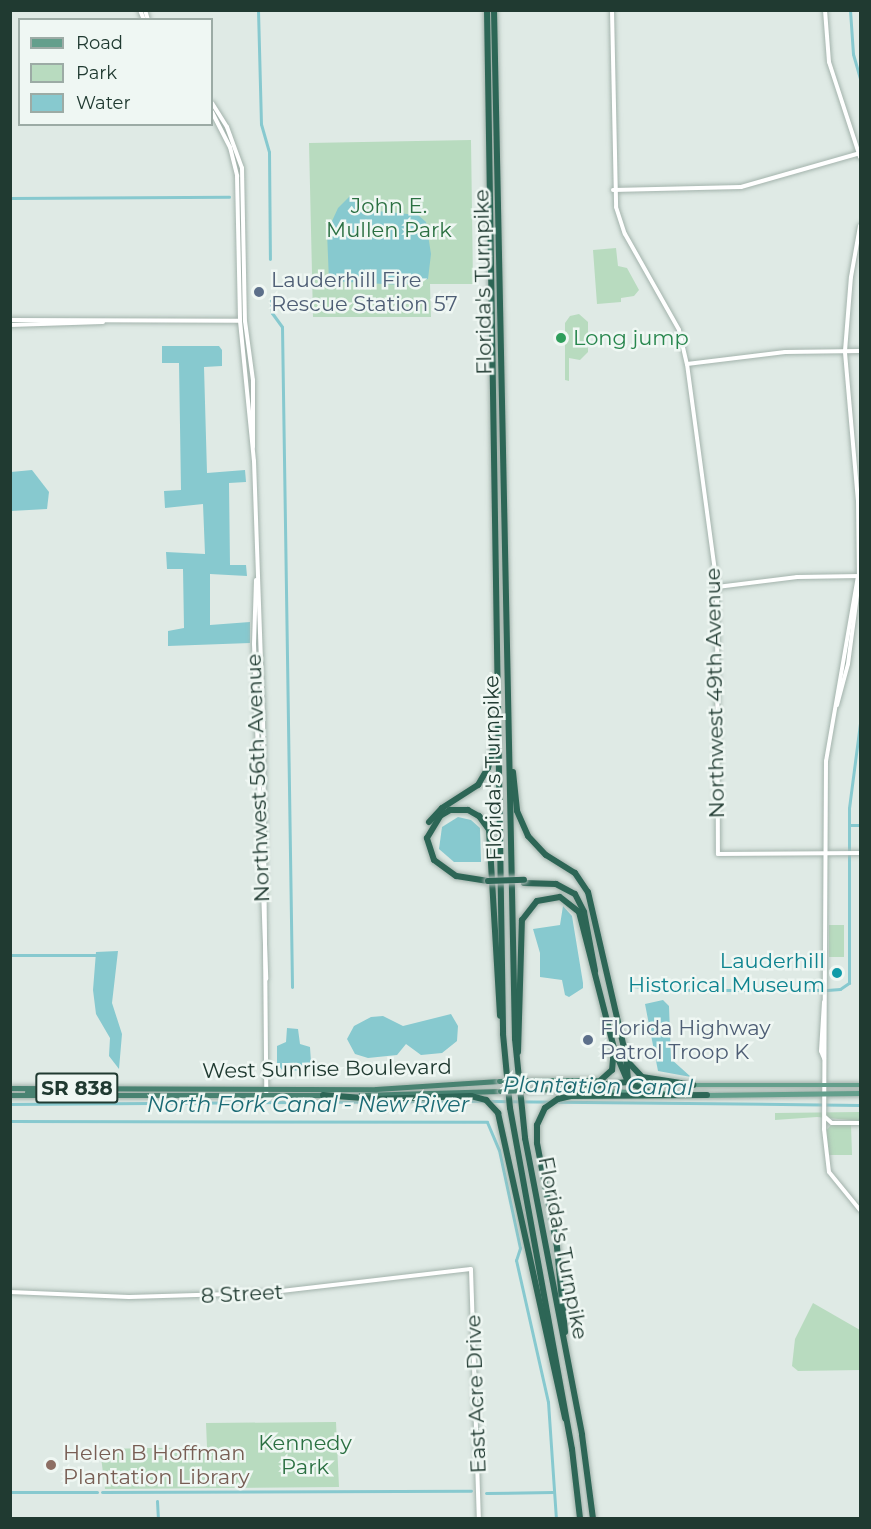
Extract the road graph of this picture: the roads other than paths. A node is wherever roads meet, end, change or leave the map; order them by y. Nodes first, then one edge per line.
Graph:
1 (487, 10) edge
2 (494, 10) edge
3 (612, 10) edge
4 (825, 10) edge
5 (213, 105) edge
6 (213, 114) edge
7 (860, 155) edge
8 (614, 190) junction
9 (861, 226) edge
10 (240, 321) junction
11 (10, 322) edge
12 (845, 351) junction
13 (861, 351) edge
14 (687, 364) junction
15 (253, 448) junction
16 (859, 576) edge
17 (717, 587) junction
18 (498, 725) junction
19 (509, 745) junction
20 (861, 853) edge
21 (824, 854) junction
22 (524, 882) junction
23 (488, 883) junction
24 (599, 944) junction
25 (596, 977) junction
26 (503, 1034) junction
27 (614, 1048) junction
28 (516, 1056) junction
29 (626, 1057) junction
30 (601, 1080) junction
31 (628, 1082) junction
32 (693, 1085) junction
33 (825, 1085) junction
34 (861, 1085) edge
35 (113, 1087) junction
36 (10, 1088) edge
37 (77, 1088) junction
38 (174, 1088) junction
39 (556, 1089) junction
40 (266, 1090) junction
41 (647, 1091) junction
42 (824, 1094) junction
43 (861, 1094) edge
44 (10, 1095) edge
45 (79, 1095) junction
46 (150, 1095) junction
47 (323, 1095) junction
48 (707, 1095) junction
49 (824, 1116) junction
50 (861, 1123) edge
51 (831, 1124) junction
52 (824, 1129) junction
53 (861, 1210) edge
54 (471, 1269) joint
55 (10, 1292) edge
56 (564, 1338) junction
57 (567, 1422) junction
58 (479, 1518) edge
59 (580, 1518) edge
60 (593, 1518) edge

1 - 18 highway, Florida's Turnpike
2 - 19 highway, Florida's Turnpike
3 - 8 street, Northwest 49th Avenue
4 - 7 street
5 - 15 street, Northwest 56th Avenue
6 - 10 street, Northwest 56th Avenue
7 - 8 street
8 - 14 street, Northwest 49th Avenue
9 - 12 street
10 - 11 street
10 - 15 street, Northwest 56th Avenue
12 - 13 street
12 - 14 street
12 - 16 street
14 - 17 street, Northwest 49th Avenue
15 - 40 street, Northwest 56th Avenue
16 - 17 street
16 - 21 street
17 - 21 street, Northwest 49th Avenue
18 - 23 highway
18 - 26 highway, Florida's Turnpike
19 - 24 highway
19 - 28 highway, Florida's Turnpike
20 - 21 street
21 - 33 street
22 - 23 highway, bridge
22 - 24 highway
22 - 25 highway
23 - 26 highway
24 - 29 highway
25 - 27 highway
25 - 28 highway
26 - 57 highway, Florida's Turnpike
27 - 30 highway
27 - 31 highway
28 - 56 highway, Florida's Turnpike
29 - 31 highway
29 - 32 highway
30 - 31 main road, West Sunrise Boulevard / SR 838
30 - 40 highway, West Sunrise Boulevard / SR 838, bridge
31 - 32 main road, West Sunrise Boulevard / SR 838
31 - 39 highway
31 - 41 highway
32 - 33 main road, West Sunrise Boulevard / SR 838
33 - 34 main road, West Sunrise Boulevard / SR 838
33 - 42 street
35 - 37 highway, West Sunrise Boulevard / SR 838
35 - 38 highway, West Sunrise Boulevard / SR 838
35 - 45 highway
36 - 37 highway, West Sunrise Boulevard / SR 838
37 - 44 highway
38 - 40 highway, West Sunrise Boulevard / SR 838
38 - 46 highway
39 - 41 main road, West Sunrise Boulevard / SR 838
39 - 47 highway, West Sunrise Boulevard / SR 838, bridge
40 - 46 highway, West Sunrise Boulevard / SR 838
40 - 47 highway, West Sunrise Boulevard / SR 838
41 - 48 main road, West Sunrise Boulevard / SR 838
42 - 43 main road, West Sunrise Boulevard / SR 838
42 - 48 main road, West Sunrise Boulevard / SR 838
42 - 49 street
44 - 45 highway, West Sunrise Boulevard / SR 838
45 - 46 highway, West Sunrise Boulevard / SR 838
47 - 57 highway
48 - 56 highway
49 - 51 street
49 - 52 street
50 - 51 street
51 - 52 street
52 - 53 street
54 - 55 street, 8 Street
54 - 58 street, East Acre Drive
56 - 60 highway, Florida's Turnpike
57 - 59 highway, Florida's Turnpike

